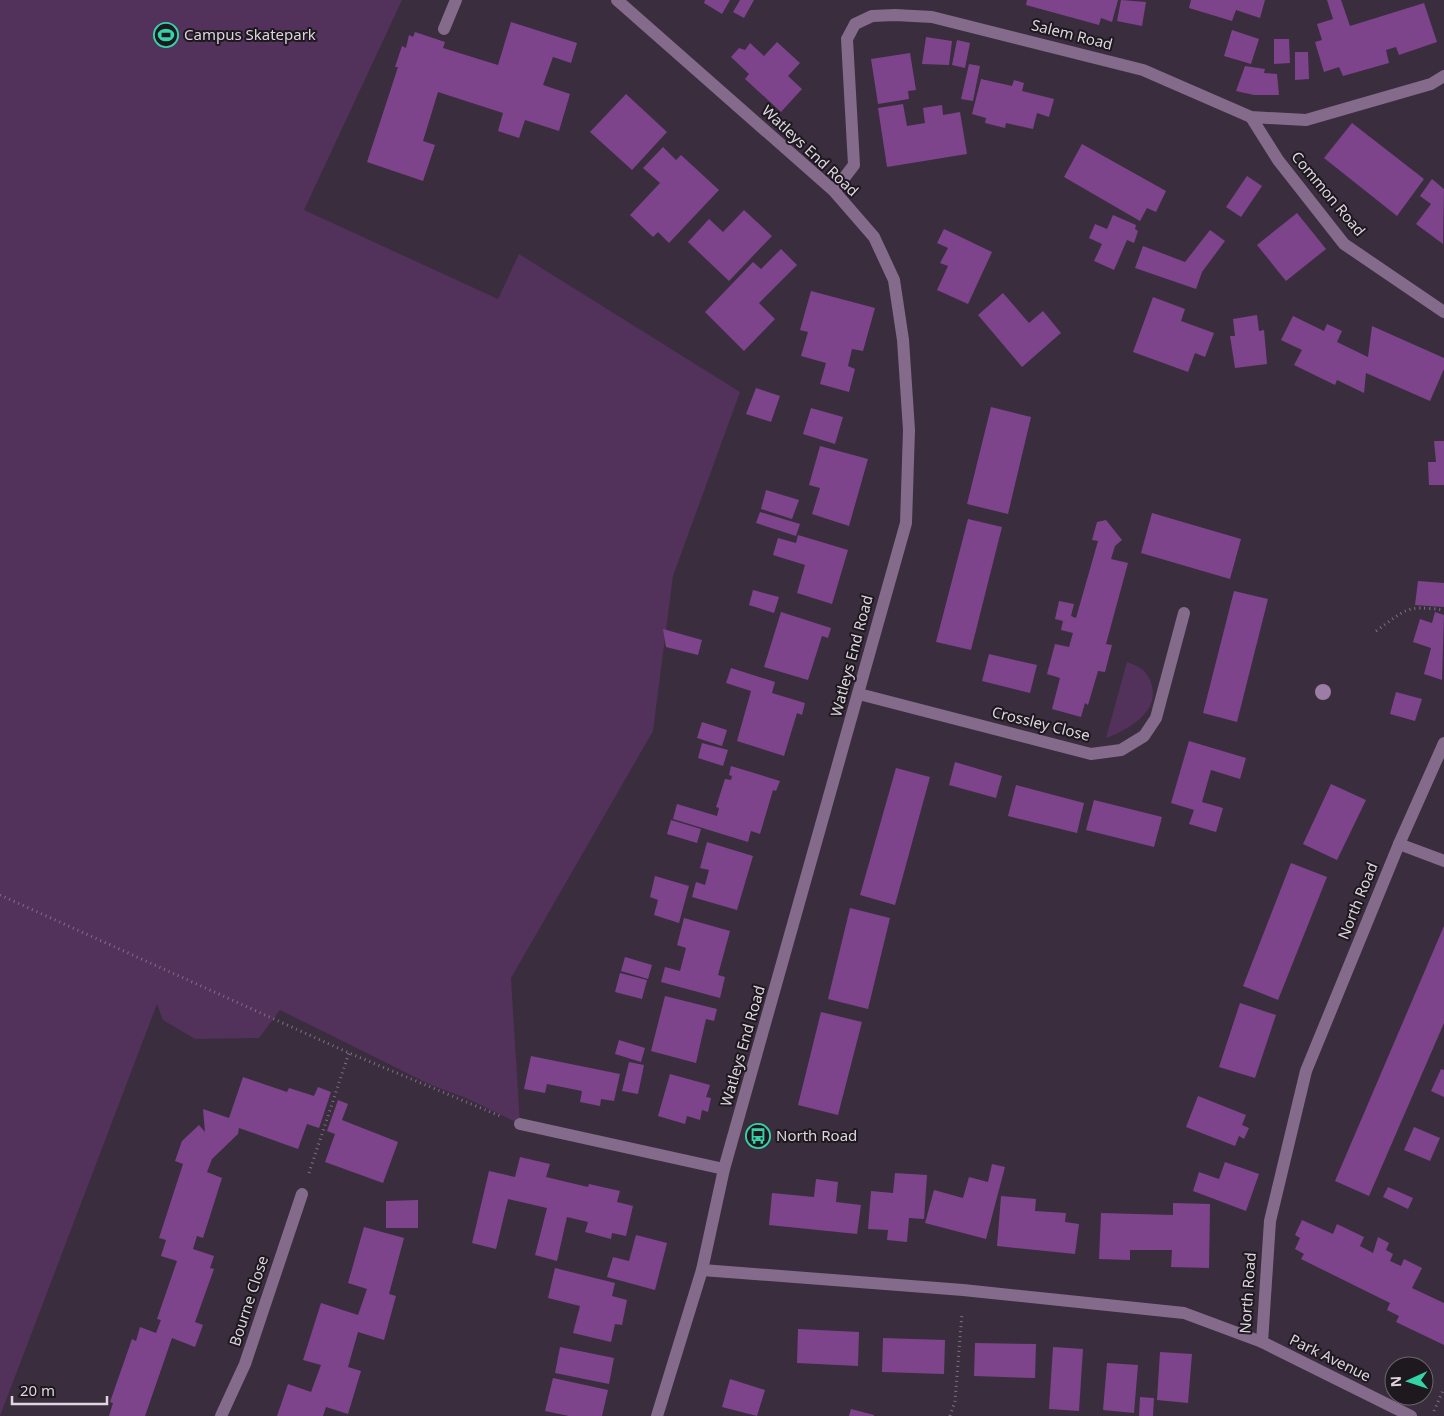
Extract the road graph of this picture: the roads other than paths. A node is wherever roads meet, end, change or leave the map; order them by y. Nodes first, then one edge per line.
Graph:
1 (456, 0) edge
2 (617, 0) edge
3 (444, 29) dead end
4 (1444, 76) edge
5 (1251, 117) junction
6 (834, 191) junction
7 (1444, 312) edge
8 (1184, 613) dead end
9 (859, 694) junction
10 (1444, 743) edge
11 (1399, 844) junction
12 (1444, 861) edge
13 (520, 1124) road end
14 (724, 1169) junction
15 (302, 1194) road end
16 (702, 1270) junction
17 (1262, 1342) junction
18 (221, 1416) edge
19 (657, 1416) edge
20 (1411, 1416) edge

1 - 3 street
2 - 6 street, Watleys End Road
4 - 5 street, Salem Road
5 - 6 street, Salem Road
5 - 7 street, Common Road
6 - 9 street, Watleys End Road
8 - 9 street, Crossley Close
9 - 14 street, Watleys End Road
10 - 11 street, North Road
11 - 12 street
11 - 17 street, North Road
13 - 14 street
14 - 16 street, Watleys End Road
15 - 18 street, Bourne Close
16 - 17 street, North Road
16 - 19 street, Watleys End Road
17 - 20 street, Park Avenue

